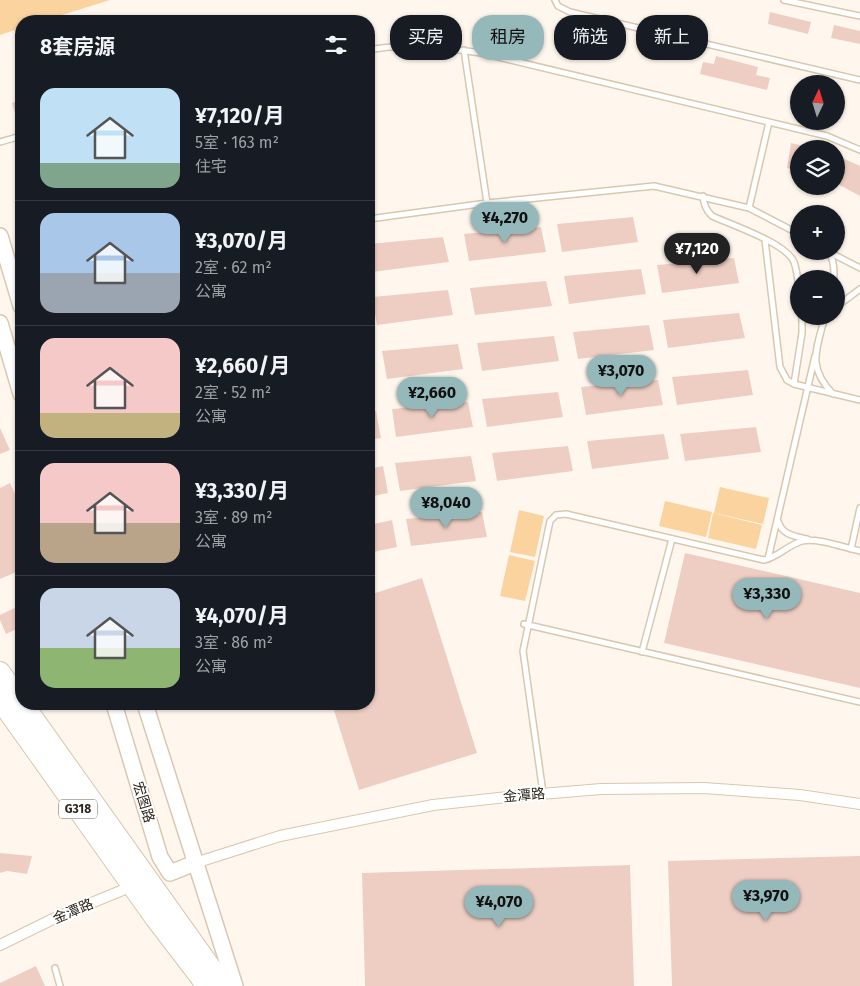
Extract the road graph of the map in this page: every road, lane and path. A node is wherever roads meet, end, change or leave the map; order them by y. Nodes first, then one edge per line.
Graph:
1 (555, 0) edge
2 (784, 0) edge
3 (860, 16) edge
4 (375, 49) edge
5 (464, 50) junction
6 (860, 80) edge
7 (769, 122) junction
8 (15, 138) edge
9 (0, 142) edge
10 (860, 150) edge
11 (703, 196) junction
12 (487, 203) junction
13 (749, 208) junction
14 (375, 218) edge
15 (790, 229) edge
16 (0, 236) edge
17 (765, 240) junction
18 (844, 260) edge
19 (860, 268) edge
20 (796, 270) edge
21 (15, 283) edge
22 (860, 289) edge
23 (845, 300) edge
24 (0, 323) edge
25 (802, 325) edge
26 (823, 325) edge
27 (815, 356) junction
28 (15, 374) edge
29 (794, 384) junction
30 (808, 388) junction
31 (833, 394) junction
32 (860, 400) edge
33 (860, 508) edge
34 (778, 520) junction
35 (672, 539) junction
36 (812, 540) junction
37 (850, 549) junction
38 (860, 551) edge
39 (768, 559) junction
40 (526, 624) junction
41 (642, 652) junction
42 (0, 672) edge
43 (15, 693) edge
44 (0, 700) edge
45 (860, 702) edge
46 (27, 710) edge
47 (116, 710) edge
48 (147, 710) edge
49 (543, 794) junction
50 (860, 804) edge
51 (195, 863) junction
52 (140, 882) junction
53 (162, 913) junction
54 (0, 945) edge
55 (55, 968) dead end
56 (60, 986) edge
57 (205, 986) edge
58 (224, 986) edge
59 (235, 986) edge

1 - 6 lane
2 - 3 lane
4 - 5 lane
5 - 7 lane
5 - 12 lane
7 - 10 lane
7 - 13 lane
8 - 9 lane
11 - 12 lane
11 - 13 lane
11 - 17 lane
12 - 14 lane
13 - 15 lane
16 - 21 main road
17 - 20 lane
17 - 29 lane
18 - 19 lane
22 - 23 lane
24 - 28 main road
25 - 29 lane
26 - 27 lane
27 - 30 lane
27 - 31 lane
29 - 30 lane
30 - 31 lane
30 - 34 lane
31 - 32 lane
33 - 37 lane
34 - 36 lane
34 - 39 lane
35 - 39 lane
35 - 40 lane
35 - 41 lane
36 - 37 lane
36 - 39 lane
37 - 38 lane
40 - 41 lane
40 - 49 lane
41 - 45 lane
42 - 43 highway, G318
44 - 52 highway, G318
46 - 52 highway, G318
47 - 51 main road, 宏图路
48 - 51 main road
49 - 50 street, 金潭路
49 - 51 street, 金潭路
51 - 59 main road
52 - 53 highway, G318
52 - 54 street, 金潭路
53 - 57 highway
53 - 58 highway, G318
55 - 56 lane

